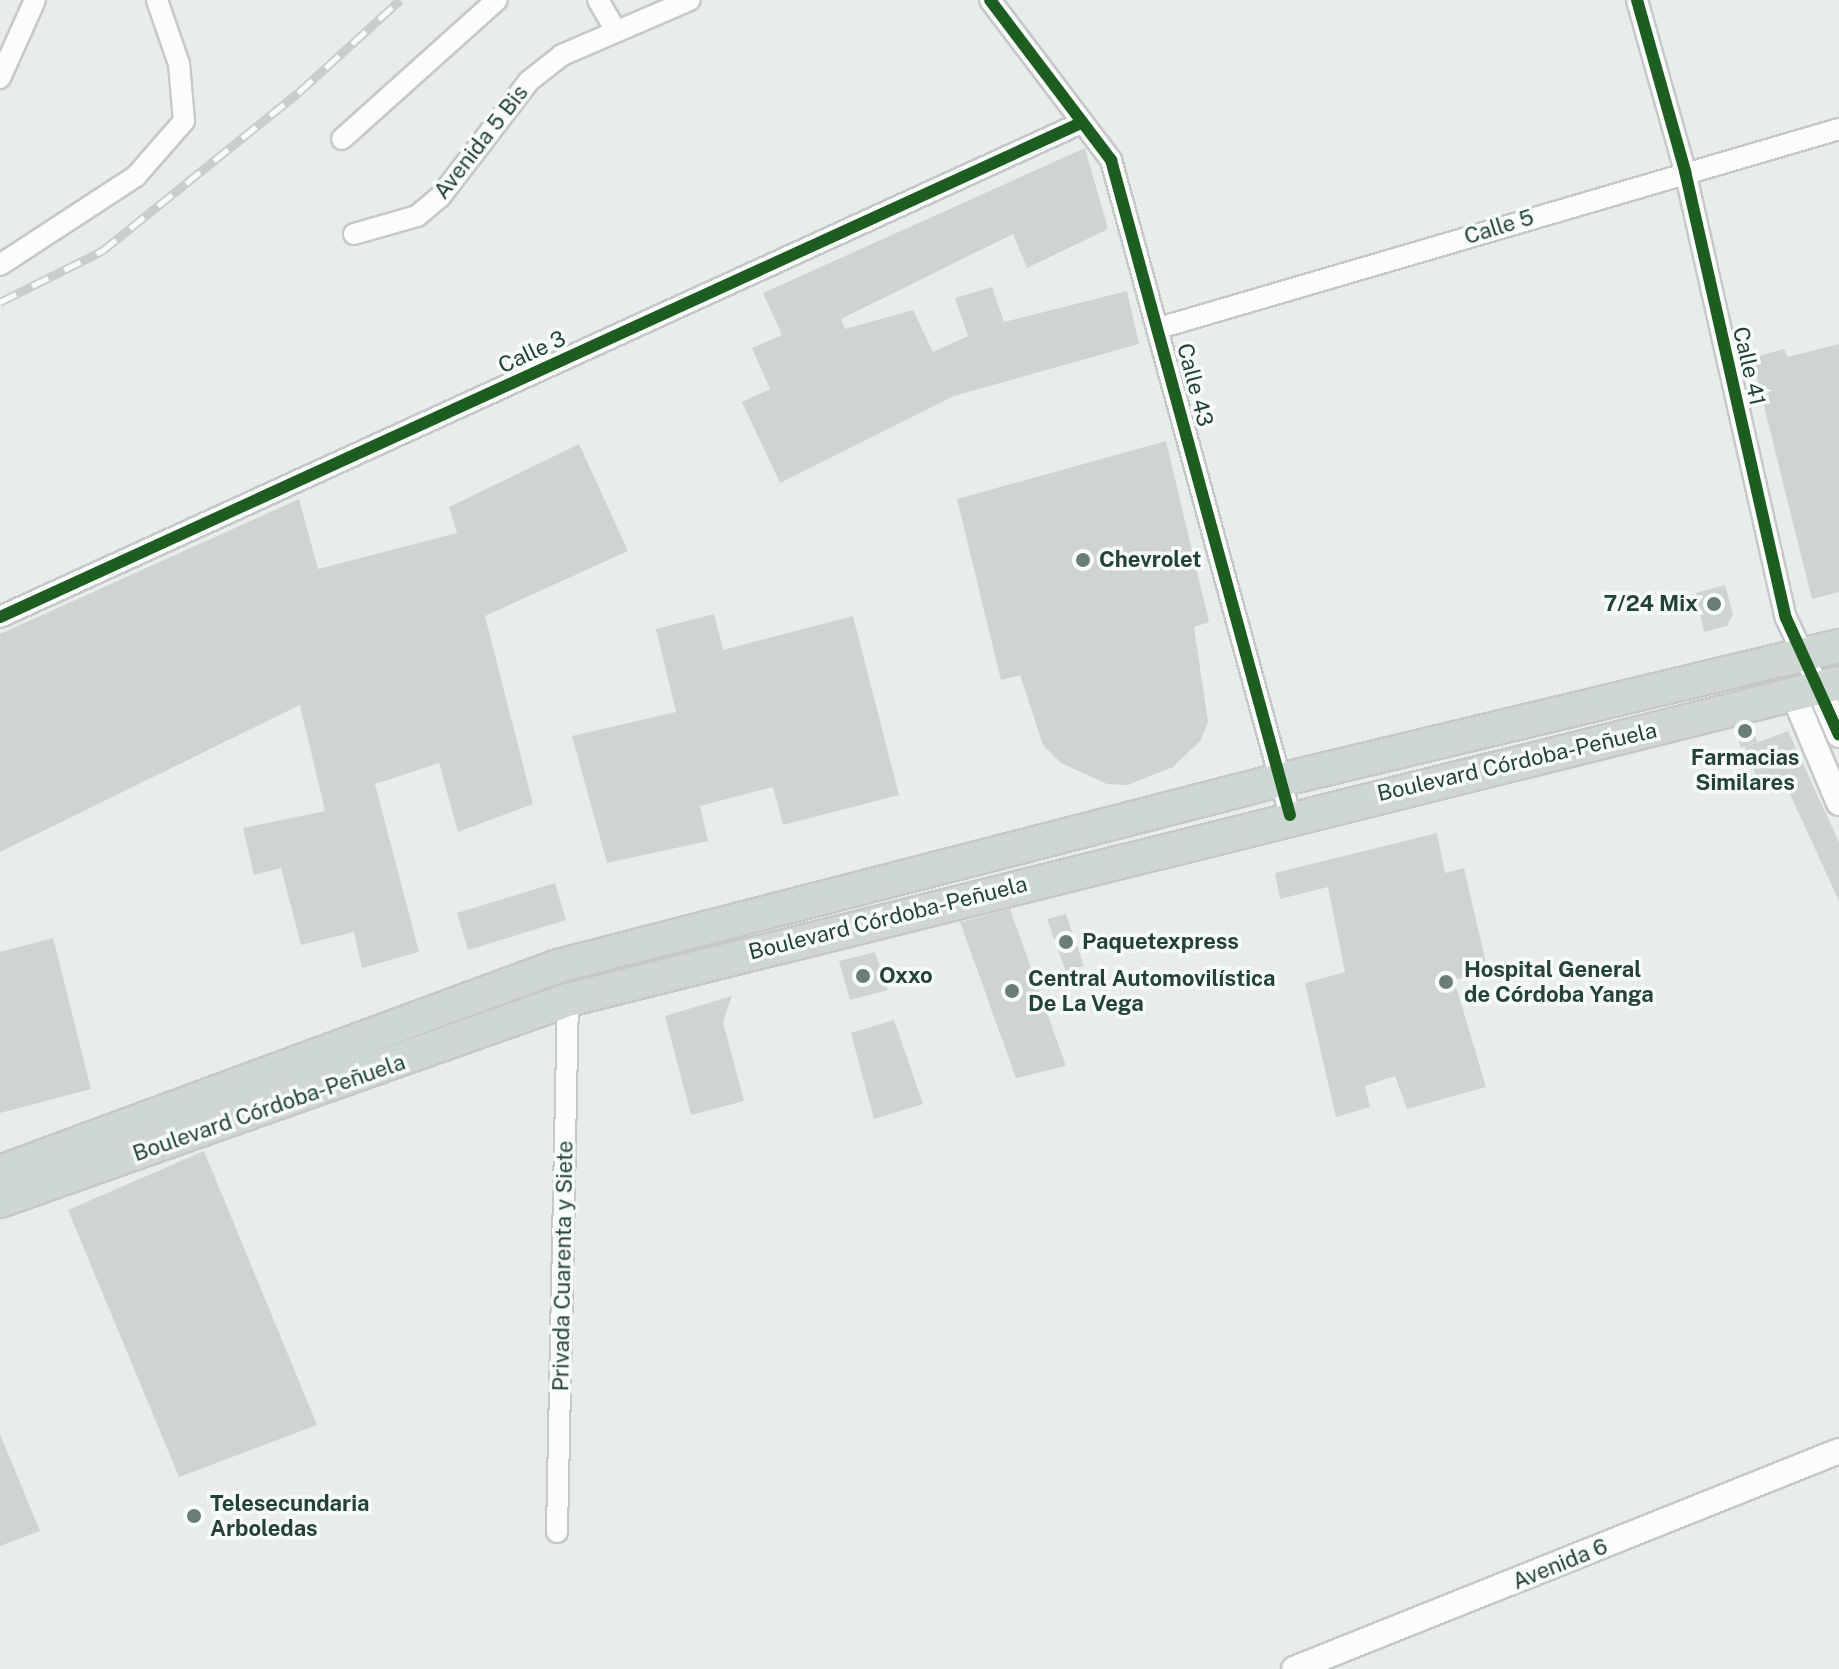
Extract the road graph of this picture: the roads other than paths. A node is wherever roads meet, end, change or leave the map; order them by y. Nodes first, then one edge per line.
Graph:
1 (35, 0) edge
2 (157, 0) edge
3 (497, 0) edge
4 (598, 0) edge
5 (690, 0) edge
6 (990, 0) edge
7 (1637, 0) edge
8 (615, 30) junction
9 (0, 78) edge
10 (1081, 123) junction
11 (1839, 129) edge
12 (342, 139) dead end
13 (1685, 171) junction
14 (354, 234) dead end
15 (0, 265) edge
16 (1159, 328) junction
17 (0, 617) edge
18 (1839, 646) edge
19 (1791, 657) junction
20 (1817, 689) edge
21 (1839, 735) edge
22 (1280, 780) junction
23 (1839, 803) edge
24 (1290, 815) junction
25 (558, 966) junction
26 (568, 1000) junction
27 (0, 1172) edge
28 (0, 1201) edge
29 (1835, 1457) edge
30 (557, 1532) dead end
31 (1294, 1669) edge

1 - 9 street
2 - 15 street
3 - 12 street
4 - 8 street
5 - 8 street, Avenida 5 Bis
6 - 10 street, Calle 43
7 - 13 street, Calle 41
8 - 14 street, Avenida 5 Bis
10 - 16 street, Calle 43
10 - 17 street, Calle 3
11 - 13 street, Calle 5
13 - 16 street, Calle 5
13 - 19 street, Calle 41
16 - 22 street, Calle 43
18 - 19 main road, Boulevard Córdoba-Peñuela
19 - 20 street
19 - 22 main road, Boulevard Córdoba-Peñuela
20 - 21 street
20 - 23 street
20 - 24 main road, Boulevard Córdoba-Peñuela
22 - 24 street, Calle 43
22 - 25 main road, Boulevard Córdoba-Peñuela
24 - 26 main road, Boulevard Córdoba-Peñuela
25 - 26 main road
25 - 27 main road, Boulevard Córdoba-Peñuela
26 - 28 main road, Boulevard Córdoba-Peñuela
26 - 30 street, Privada Cuarenta y Siete
29 - 31 street, Avenida 6

